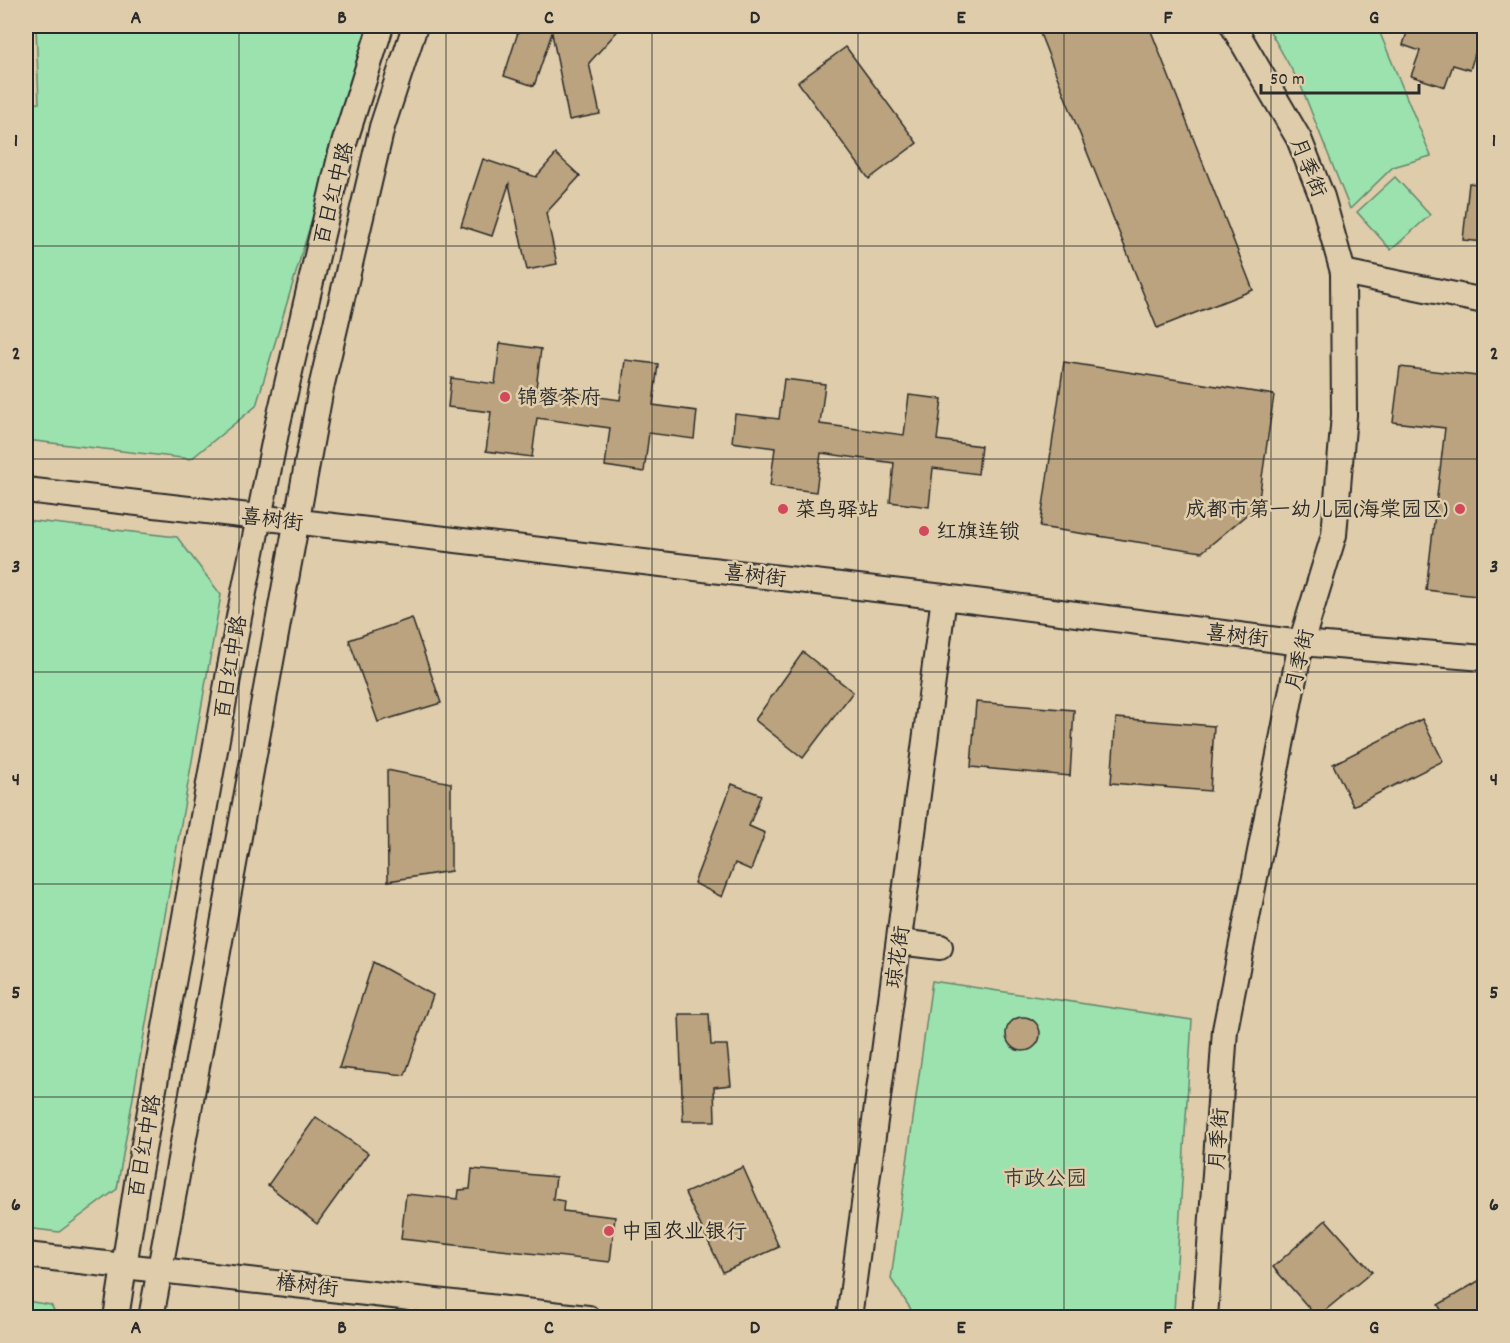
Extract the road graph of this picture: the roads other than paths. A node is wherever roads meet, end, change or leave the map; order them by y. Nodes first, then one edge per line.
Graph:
1 (381, 26) edge
2 (415, 26) edge
3 (1233, 26) edge
4 (1343, 272) junction
5 (1485, 301) edge
6 (26, 490) edge
7 (259, 518) junction
8 (296, 522) junction
9 (944, 597) junction
10 (1302, 643) junction
11 (1485, 658) edge
12 (899, 942) junction
13 (940, 946) dead end
14 (26, 1255) edge
15 (124, 1265) junction
16 (160, 1269) junction
17 (116, 1317) edge
18 (152, 1317) edge
19 (588, 1317) edge
20 (849, 1317) edge
21 (1205, 1317) edge

1 - 7 street, 百日红中路
2 - 8 street, 百日红中路
3 - 4 street, 月季街
4 - 5 street
4 - 10 street, 月季街
6 - 7 street, 喜树街
7 - 8 street, 喜树街
7 - 15 street, 百日红中路
8 - 9 street, 喜树街
8 - 16 street, 百日红中路
9 - 10 street, 喜树街
9 - 12 street, 琼花街
10 - 11 street, 喜树街
10 - 21 street, 月季街
12 - 13 street
12 - 20 street, 琼花街
14 - 15 street, 椿树街
15 - 16 street, 椿树街
15 - 17 street, 百日红中路
16 - 18 street, 百日红中路
16 - 19 street, 椿树街

